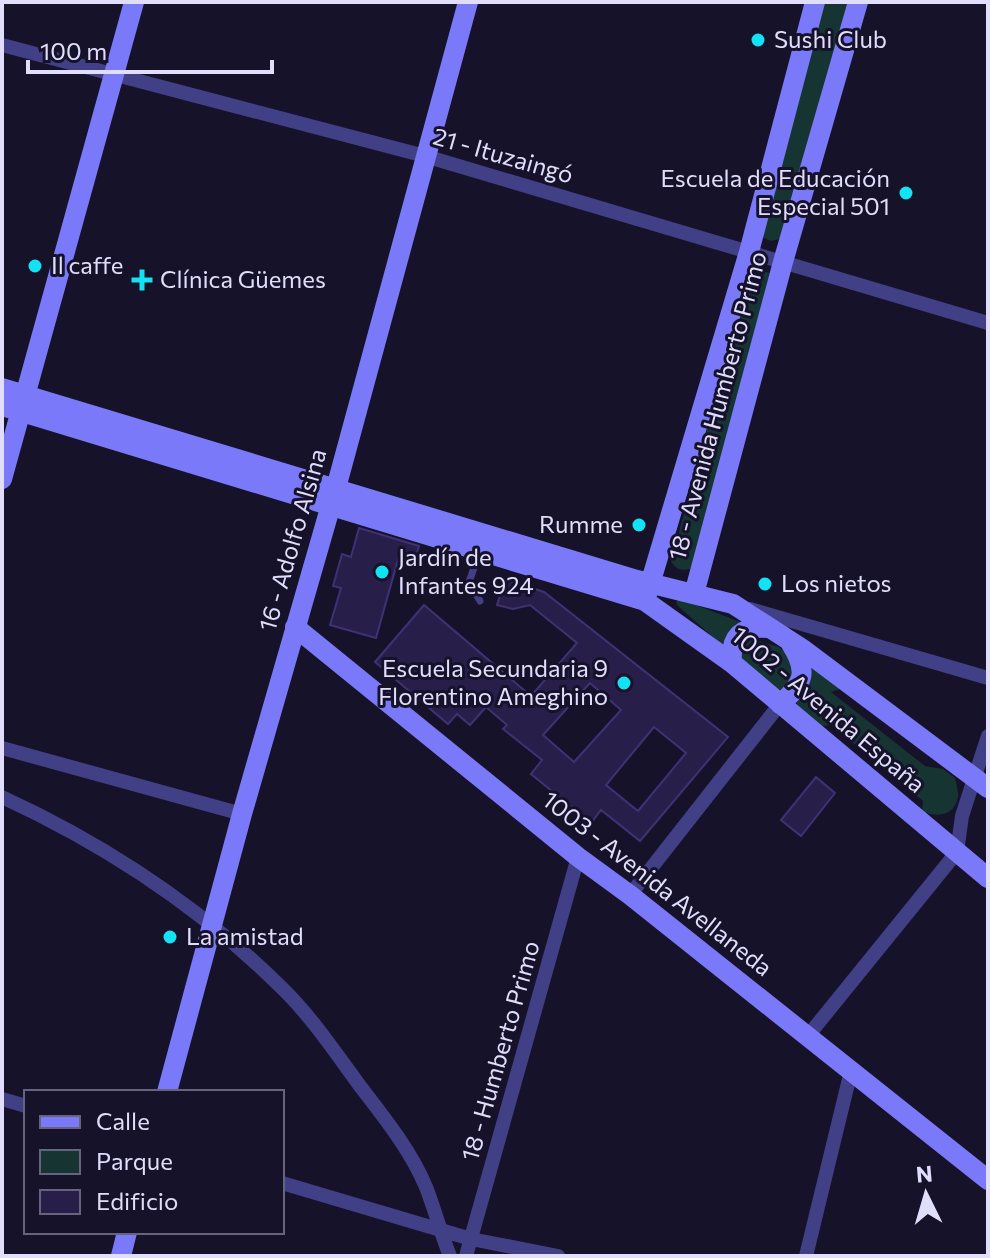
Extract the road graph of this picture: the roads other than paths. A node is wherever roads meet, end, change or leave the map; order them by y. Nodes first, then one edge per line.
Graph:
1 (134, 2) edge
2 (468, 2) edge
3 (815, 2) edge
4 (858, 2) edge
5 (2, 45) edge
6 (114, 75) junction
7 (425, 156) junction
8 (749, 252) junction
9 (783, 262) junction
10 (988, 323) edge
11 (2, 388) edge
12 (16, 404) edge
13 (2, 479) edge
14 (334, 496) junction
15 (480, 549) junction
16 (648, 592) junction
17 (694, 594) junction
18 (480, 601) dead end
19 (733, 604) junction
20 (295, 627) junction
21 (768, 628) junction
22 (789, 641) junction
23 (732, 663) junction
24 (988, 678) edge
25 (780, 704) junction
26 (988, 736) edge
27 (2, 748) edge
28 (981, 783) edge
29 (2, 797) edge
30 (242, 814) junction
31 (957, 852) junction
32 (578, 857) junction
33 (988, 878) edge
34 (630, 895) junction
35 (212, 923) junction
36 (807, 1037) junction
37 (851, 1071) junction
38 (168, 1090) edge
39 (2, 1099) edge
40 (24, 1105) edge
41 (988, 1180) edge
42 (284, 1184) edge
43 (440, 1230) junction
44 (126, 1234) edge
45 (471, 1239) junction
46 (121, 1256) edge
47 (450, 1256) edge
48 (466, 1256) edge
49 (558, 1256) edge
50 (806, 1256) edge

1 - 6 street
2 - 7 street, 16 - Adolfo Alsina
3 - 8 street, 18 - Avenida Humberto Primo
4 - 9 street, 18 - Avenida Humberto Primo
5 - 6 street, 21 - Ituzaingó
6 - 7 street, 21 - Ituzaingó
6 - 12 street
7 - 8 street, 21 - Ituzaingó
7 - 14 street, 16 - Adolfo Alsina
8 - 9 street, 21 - Ituzaingó
8 - 16 street, 18 - Avenida Humberto Primo
9 - 10 street, 21 - Ituzaingó
9 - 17 street, 18 - Avenida Humberto Primo
11 - 12 street
12 - 13 street
12 - 14 street
14 - 15 street
14 - 16 street
14 - 20 street, 16 - Adolfo Alsina
15 - 16 street
15 - 18 lane
16 - 17 street
16 - 23 street, 1002 - Avenida España
17 - 19 street
19 - 21 street, 1002 - Avenida España
19 - 24 street
20 - 30 street, 16 - Adolfo Alsina
20 - 32 street, 1003 - Avenida Avellaneda
21 - 22 street, 1002 - Avenida España
21 - 23 street
22 - 25 street
22 - 28 street, 1002 - Avenida España
23 - 25 street, 1002 - Avenida España
25 - 31 street, 1002 - Avenida España
25 - 34 street
26 - 28 street
27 - 30 street
28 - 31 street
29 - 35 street
30 - 35 street, 16 - Adolfo Alsina
31 - 33 street, 1002 - Avenida España
31 - 36 street
32 - 34 street, 1003 - Avenida Avellaneda
32 - 45 street, 18 - Humberto Primo
34 - 36 street, 1003 - Avenida Avellaneda
35 - 38 street, 16 - Adolfo Alsina
35 - 43 street
36 - 37 street, 1003 - Avenida Avellaneda
37 - 41 street, 1003 - Avenida Avellaneda
37 - 50 street
39 - 40 street
42 - 43 street
43 - 45 street
43 - 47 street
44 - 46 street
45 - 48 street, 18 - Humberto Primo
45 - 49 street

